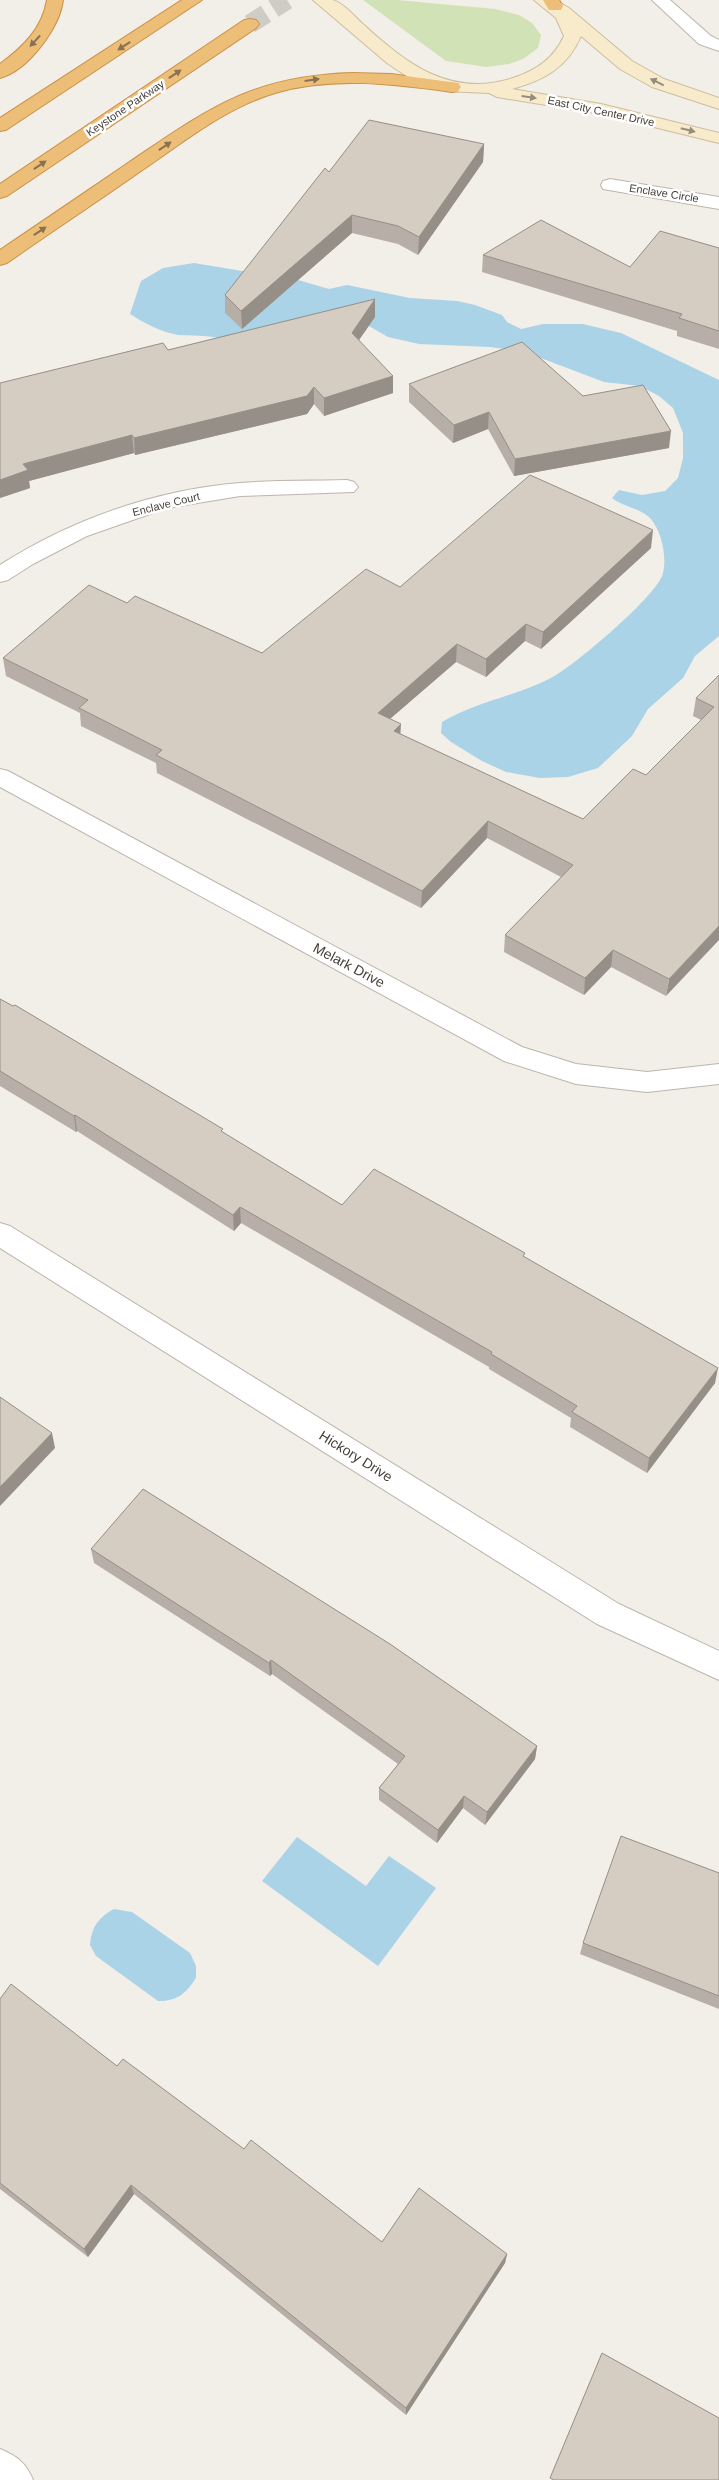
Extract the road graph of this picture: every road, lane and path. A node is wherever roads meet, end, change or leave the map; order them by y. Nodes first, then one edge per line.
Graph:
1 (55, 0) edge
2 (194, 0) edge
3 (321, 0) edge
4 (660, 0) edge
5 (552, 4) edge
6 (250, 24) tunnel mouth
7 (719, 46) edge
8 (0, 72) edge
9 (452, 87) junction
10 (481, 90) junction
11 (719, 104) edge
12 (0, 126) edge
13 (719, 138) edge
14 (610, 184) dead end
15 (0, 192) edge
16 (719, 203) edge
17 (0, 259) edge
18 (346, 487) dead end
19 (0, 575) edge
20 (0, 777) edge
21 (719, 1074) edge
22 (0, 1234) edge
23 (719, 1666) edge
24 (0, 2468) edge
25 (14, 2480) edge

1 -> 8 highway
2 -> 12 highway
3 - 9 street
4 - 7 street
5 - 10 street
11 -> 5 street
15 -> 6 highway, Keystone Parkway
9 - 10 street
17 -> 9 highway
10 -> 13 street, East City Center Drive
14 - 16 street, Enclave Circle
18 - 19 street, Enclave Court
20 - 21 street, Melark Drive
22 - 23 street, Hickory Drive
24 - 25 street

